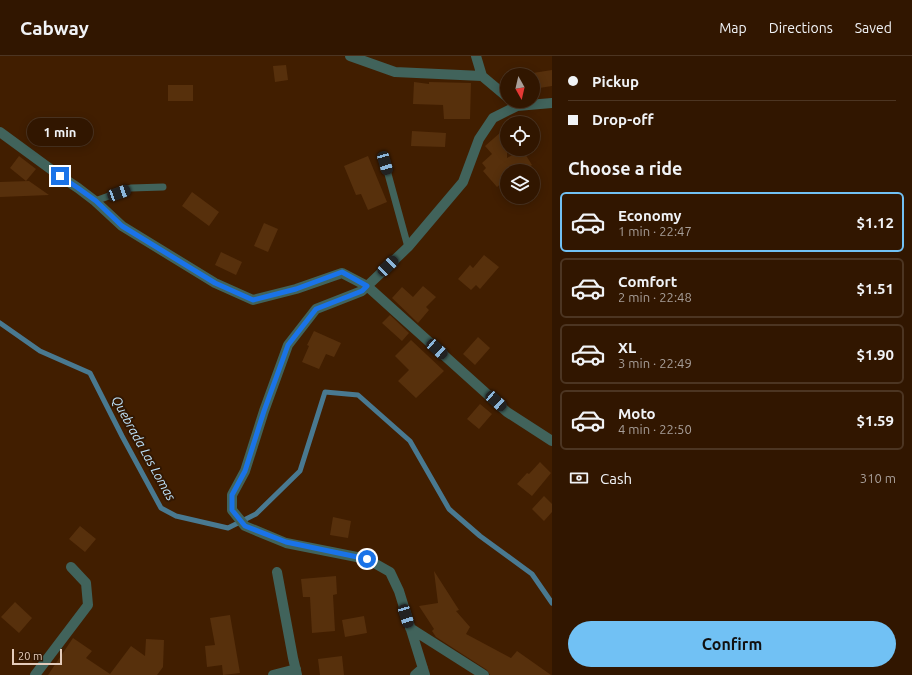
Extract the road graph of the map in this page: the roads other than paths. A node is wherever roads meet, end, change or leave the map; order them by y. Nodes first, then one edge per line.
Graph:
1 (350, 56) edge
2 (476, 56) edge
3 (482, 76) junction
4 (500, 91) edge
5 (540, 103) edge
6 (552, 103) edge
7 (507, 108) edge
8 (0, 132) edge
9 (385, 163) dead end
10 (162, 187) dead end
11 (96, 201) junction
12 (408, 247) junction
13 (367, 286) junction
14 (552, 441) edge
15 (71, 566) dead end
16 (277, 572) dead end
17 (410, 628) junction
18 (297, 672) edge
19 (424, 672) edge
20 (35, 675) edge
21 (273, 675) edge
22 (415, 675) edge
23 (484, 675) edge

1 - 3 street
2 - 3 street
3 - 4 street
5 - 6 street
7 - 12 street
8 - 11 street
9 - 12 lane
10 - 11 lane
11 - 13 street
12 - 13 street
13 - 14 street
13 - 17 street
15 - 20 street
16 - 18 street
17 - 19 street
17 - 23 street
18 - 21 street
19 - 22 street

